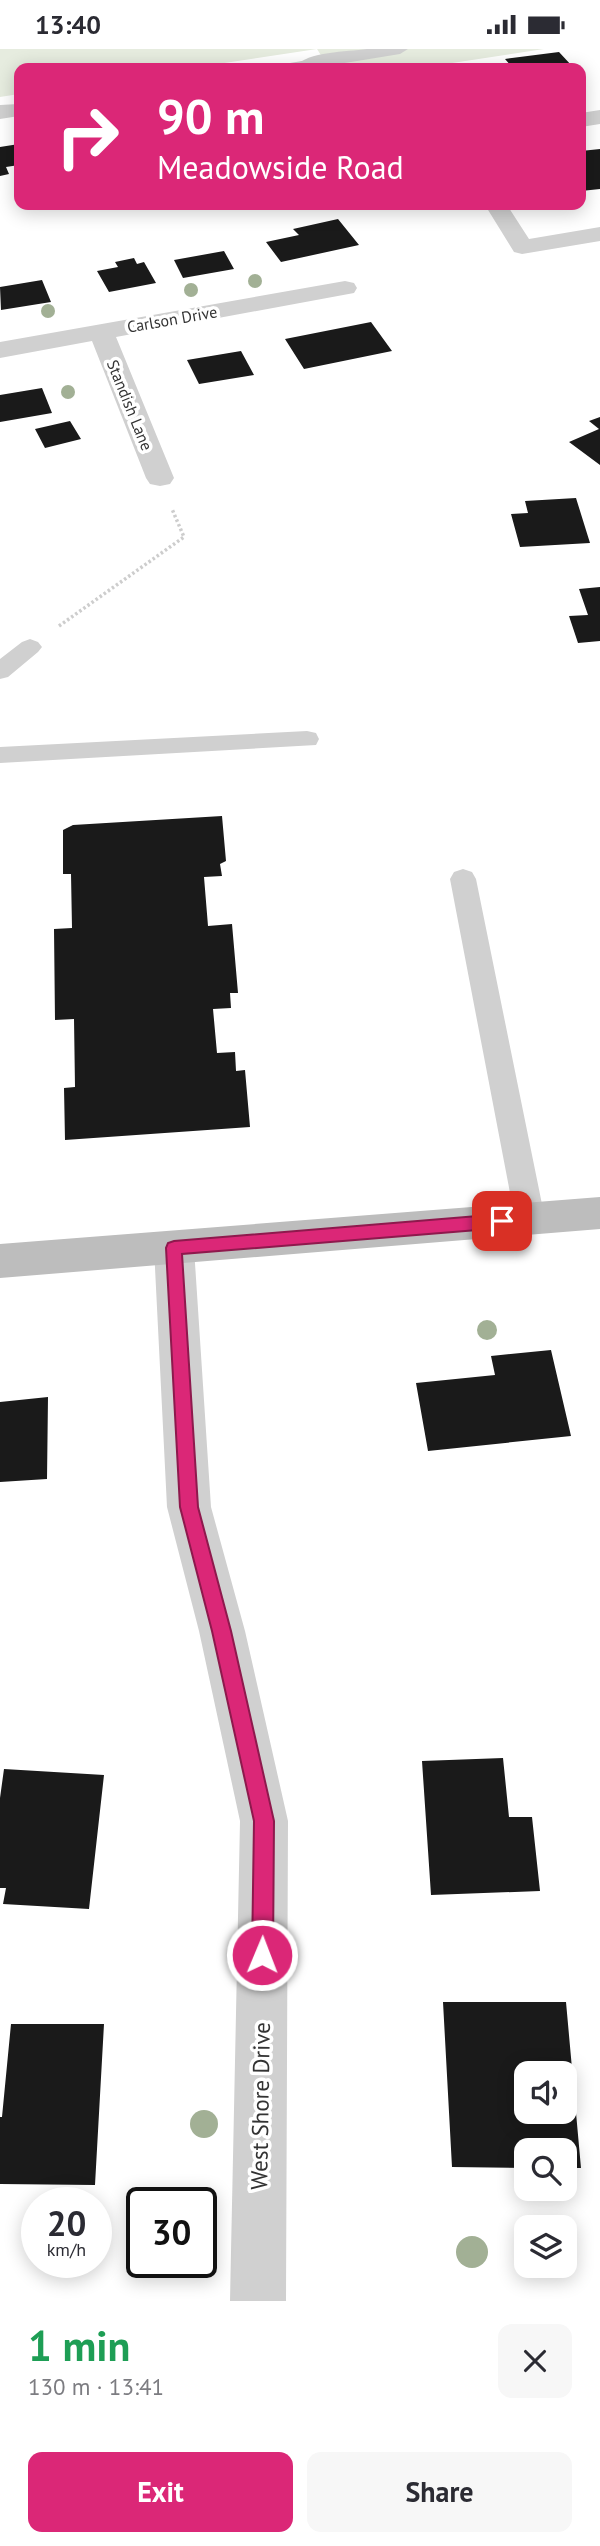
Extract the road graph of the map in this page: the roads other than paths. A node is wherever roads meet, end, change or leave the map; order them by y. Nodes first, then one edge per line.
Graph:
1 (400, 49) edge
2 (312, 63) edge
3 (499, 210) edge
4 (600, 234) edge
5 (345, 288) dead end
6 (101, 332) junction
7 (0, 350) edge
8 (160, 478) road end
9 (30, 647) road end
10 (0, 671) edge
11 (307, 739) dead end
12 (0, 755) edge
13 (463, 879) dead end
14 (600, 1213) edge
15 (530, 1219) junction
16 (174, 1248) junction
17 (0, 1261) edge
18 (258, 2301) edge

1 - 2 lane
3 - 4 street
5 - 6 street, Carlson Drive
6 - 7 street, Carlson Drive
6 - 8 street, Standish Lane
9 - 10 lane
11 - 12 lane
13 - 15 lane
14 - 15 main road
15 - 16 main road
16 - 17 main road
16 - 18 street, West Shore Drive

